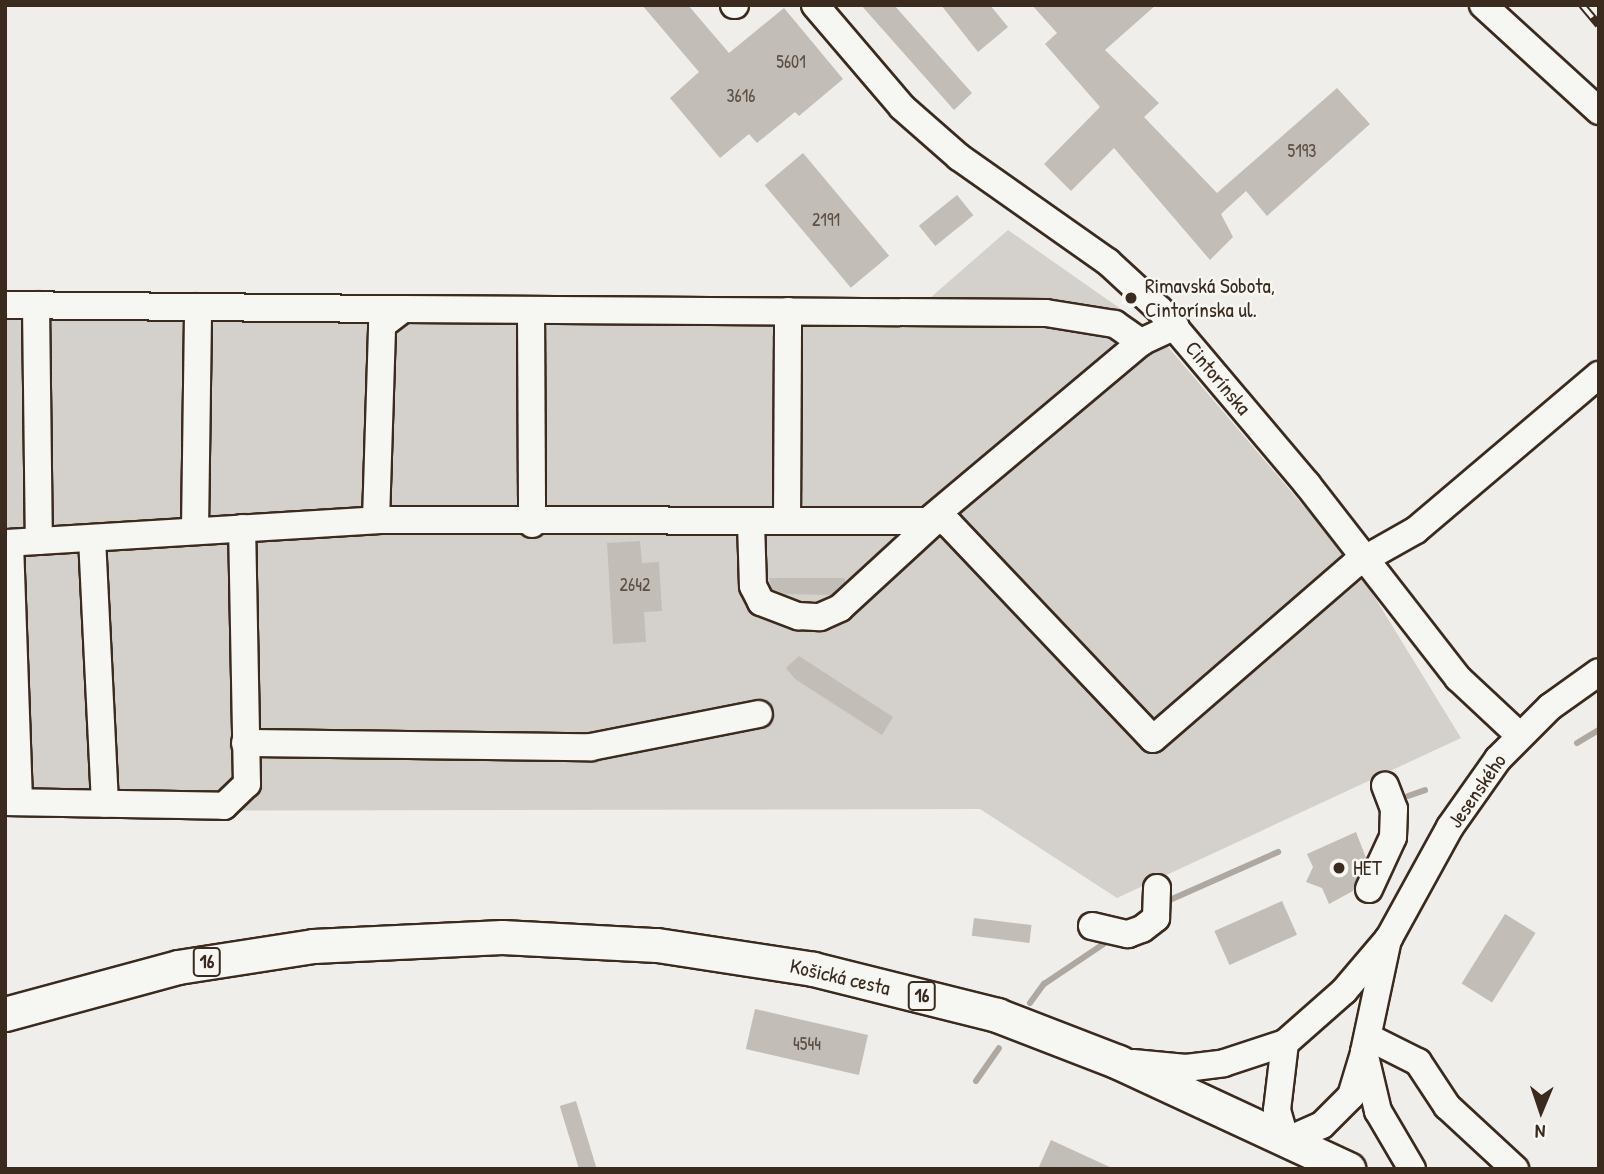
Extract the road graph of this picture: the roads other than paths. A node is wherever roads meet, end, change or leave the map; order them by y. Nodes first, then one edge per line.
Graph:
1 (815, 5) edge
2 (1483, 5) edge
3 (1599, 111) edge
4 (5, 305) edge
5 (36, 305) junction
6 (198, 307) junction
7 (403, 309) junction
8 (531, 310) junction
9 (788, 312) junction
10 (1175, 326) junction
11 (1141, 342) junction
12 (1599, 375) edge
13 (938, 518) junction
14 (376, 520) junction
15 (787, 521) junction
16 (751, 523) junction
17 (532, 524) junction
18 (242, 527) junction
19 (195, 530) junction
20 (92, 537) junction
21 (38, 541) junction
22 (8, 543) edge
23 (1365, 559) junction
24 (1599, 672) edge
25 (759, 715) dead end
26 (1519, 735) junction
27 (245, 743) junction
28 (1385, 786) dead end
29 (12, 802) edge
30 (105, 804) junction
31 (1157, 888) dead end
32 (1368, 889) dead end
33 (1092, 926) dead end
34 (1388, 938) junction
35 (5, 1014) edge
36 (1285, 1043) junction
37 (1366, 1045) junction
38 (1118, 1062) junction
39 (1286, 1141) junction
40 (1348, 1169) edge
41 (1412, 1169) edge
42 (1515, 1169) edge

1 - 10 street, Cintorínska
2 - 3 street
4 - 5 street
5 - 6 street
5 - 21 street
6 - 7 street
6 - 19 street
7 - 8 street
7 - 14 street
8 - 9 street
8 - 17 street
9 - 11 street
9 - 15 street
10 - 11 street
10 - 23 street, Cintorínska
11 - 13 street
12 - 23 street
13 - 15 street
13 - 16 street
13 - 23 street
14 - 17 street
14 - 18 street
15 - 16 street
16 - 17 street
18 - 19 street
18 - 27 street
19 - 20 street
20 - 21 street
20 - 30 street
21 - 22 street
22 - 29 street
23 - 26 street, Cintorínska
24 - 26 street, Jesenského
25 - 27 street
26 - 34 street, Jesenského
27 - 30 street
28 - 32 street
29 - 30 street
31 - 33 street
34 - 36 street
34 - 37 street
35 - 38 main road, Košická cesta / 16
36 - 38 street
36 - 39 street
37 - 39 street
37 - 41 street
37 - 42 street
38 - 39 main road, Košická cesta / 16
39 - 40 main road, Košická cesta / 16

